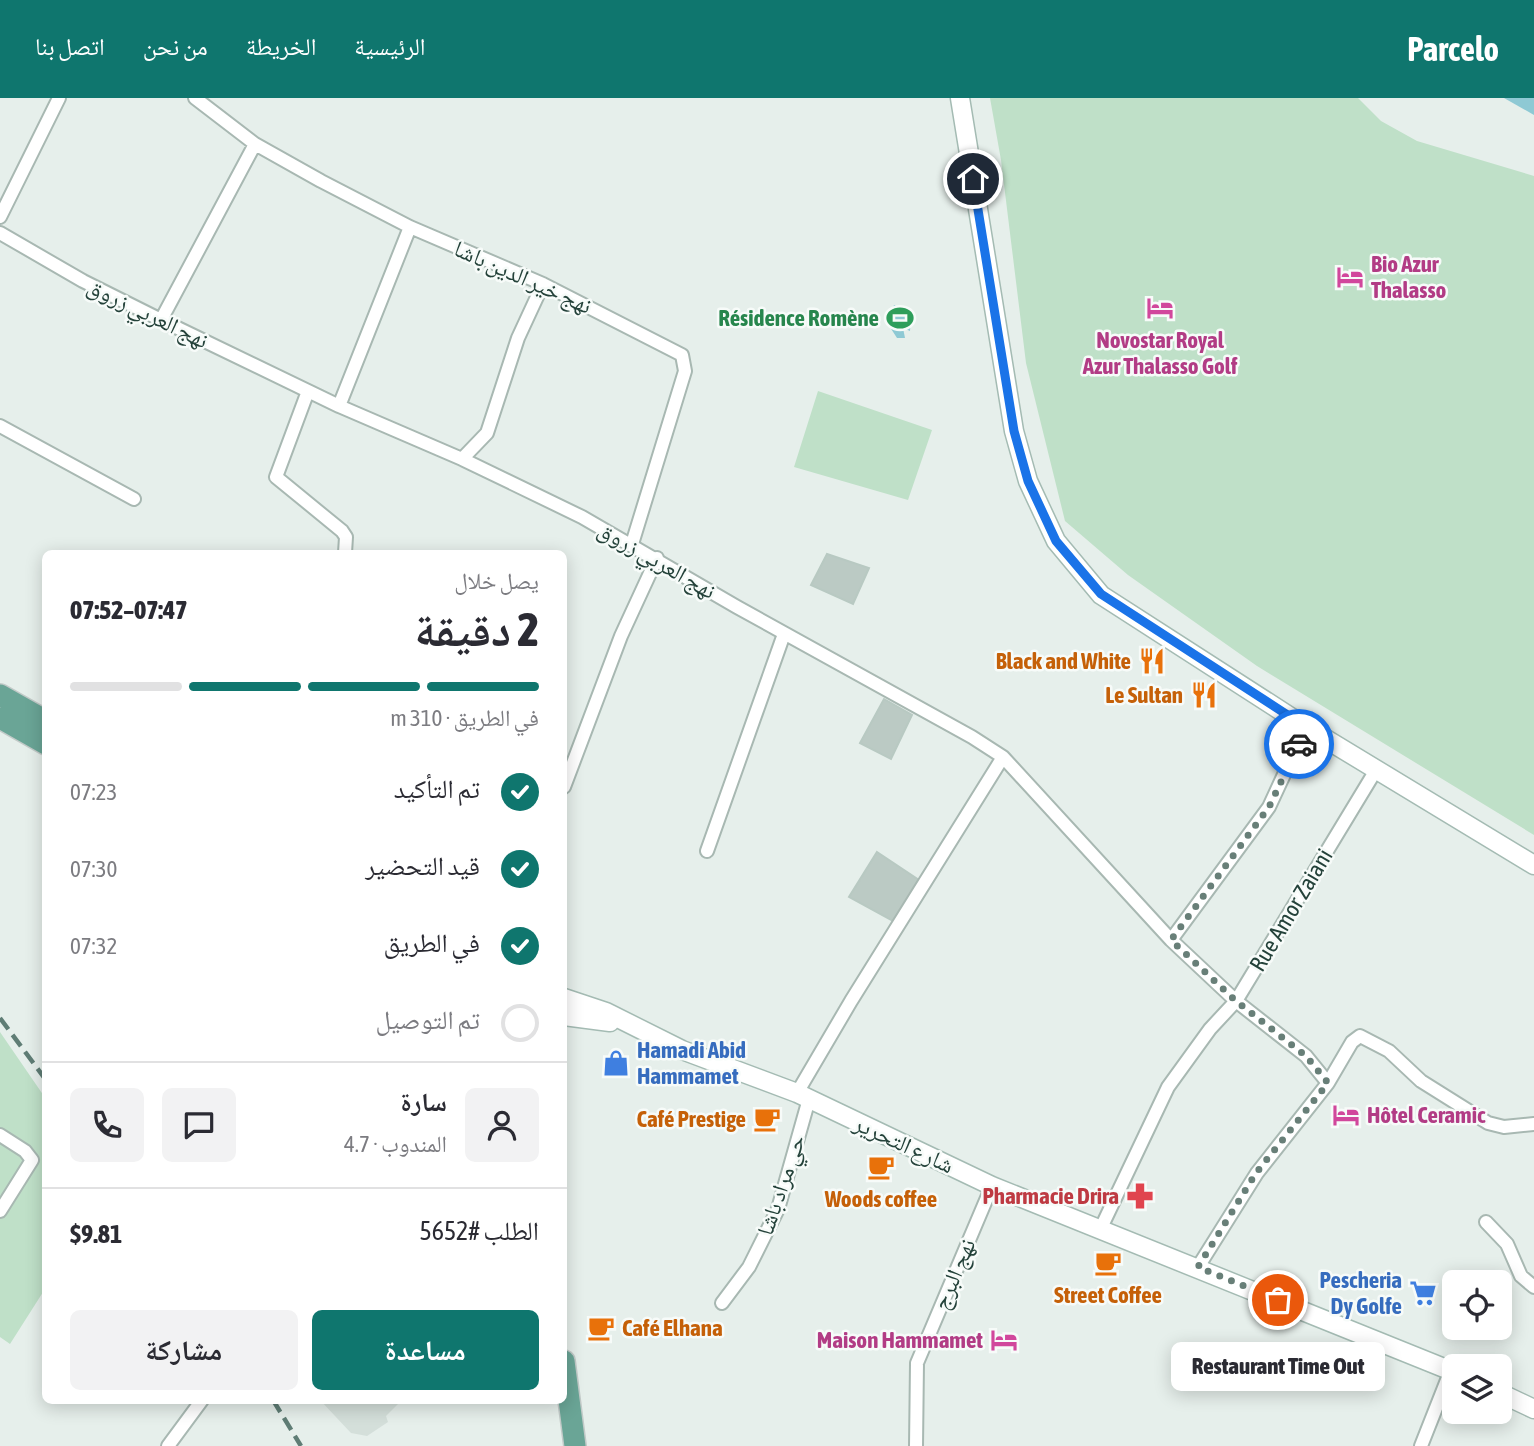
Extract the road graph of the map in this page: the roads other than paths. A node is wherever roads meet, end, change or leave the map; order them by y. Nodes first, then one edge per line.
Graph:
1 (60, 98) edge
2 (195, 98) edge
3 (960, 98) edge
4 (255, 144) junction
5 (0, 217) edge
6 (410, 227) junction
7 (0, 233) edge
8 (543, 284) junction
9 (161, 320) junction
10 (308, 391) junction
11 (339, 406) junction
12 (0, 426) edge
13 (462, 459) junction
14 (134, 499) dead end
15 (632, 544) junction
16 (345, 550) edge
17 (657, 558) junction
18 (785, 634) junction
19 (0, 695) edge
20 (0, 718) edge
21 (42, 718) edge
22 (1306, 727) junction
23 (42, 742) edge
24 (1003, 757) junction
25 (1376, 770) junction
26 (567, 779) edge
27 (707, 851) dead end
28 (1534, 865) edge
29 (1171, 940) junction
30 (567, 999) edge
31 (1236, 1001) junction
32 (567, 1016) edge
33 (604, 1017) junction
34 (1328, 1083) junction
35 (803, 1096) junction
36 (1534, 1124) edge
37 (0, 1135) edge
38 (992, 1186) junction
39 (0, 1211) edge
40 (1486, 1222) dead end
41 (1100, 1230) junction
42 (1198, 1267) junction
43 (1534, 1287) edge
44 (722, 1303) dead end
45 (1442, 1367) edge
46 (567, 1384) edge
47 (1442, 1397) edge
48 (1512, 1399) edge
49 (194, 1404) edge
50 (1534, 1409) edge
51 (168, 1446) edge
52 (575, 1446) edge
53 (916, 1446) edge
54 (1421, 1446) edge

1 - 5 street
2 - 4 street, نهج خير الدين باشا
3 - 22 street
4 - 6 street, نهج خير الدين باشا
4 - 9 street
6 - 8 street, نهج خير الدين باشا
6 - 11 street
7 - 9 street, نهج العربي زروق
8 - 13 street
8 - 15 street, نهج خير الدين باشا
9 - 10 street, نهج العربي زروق
10 - 11 street, نهج العربي زروق
10 - 16 street
11 - 13 street, نهج العربي زروق
12 - 14 street
13 - 15 street, نهج العربي زروق
15 - 17 street, نهج العربي زروق
17 - 18 street, نهج العربي زروق
17 - 26 street
18 - 24 street, نهج العربي زروق
18 - 27 street
19 - 21 main road
20 - 23 main road
22 - 25 street
22 - 29 street
24 - 29 street, نهج العربي زروق
24 - 35 street, حي مراد باشا
25 - 28 street
25 - 31 street, Rue Amor Zaiani
29 - 31 street, نهج العربي زروق
30 - 33 street, شارع التحرير
31 - 34 street, نهج العربي زروق
31 - 41 street, Rue Amor Zaiani
32 - 33 street, شارع التحرير
33 - 35 street, شارع التحرير
34 - 36 street
34 - 42 street
35 - 38 street, شارع التحرير
35 - 44 street, حي مراد باشا
37 - 39 street
38 - 41 street, شارع التحرير
38 - 53 street, نهج البرج
40 - 43 street
41 - 42 street, شارع التحرير
42 - 45 street, شارع التحرير
46 - 52 main road
47 - 54 street
48 - 50 street
49 - 51 street

